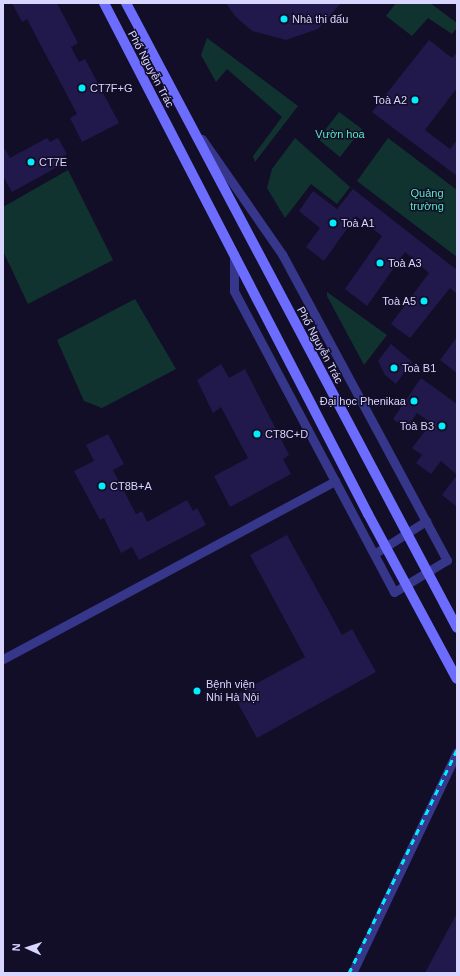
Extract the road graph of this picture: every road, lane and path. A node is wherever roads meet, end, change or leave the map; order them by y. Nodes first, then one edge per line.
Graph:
1 (104, 3) edge
2 (126, 3) edge
3 (185, 115) junction
4 (234, 252) junction
5 (334, 481) junction
6 (426, 521) junction
7 (374, 554) junction
8 (457, 628) edge
9 (3, 659) edge
10 (457, 679) edge
11 (457, 752) edge
12 (352, 973) edge

1 - 4 main road, Phố Nguyễn Trác
2 - 3 main road, Phố Nguyễn Trác
3 - 6 street, Phố Nguyễn Trác
3 - 8 main road, Phố Nguyễn Trác
4 - 5 street, Phố Nguyễn Trác
4 - 10 main road, Phố Nguyễn Trác
5 - 7 street, Phố Nguyễn Trác
5 - 9 street
6 - 7 street
6 - 7 street, Phố Nguyễn Trác
11 - 12 street

